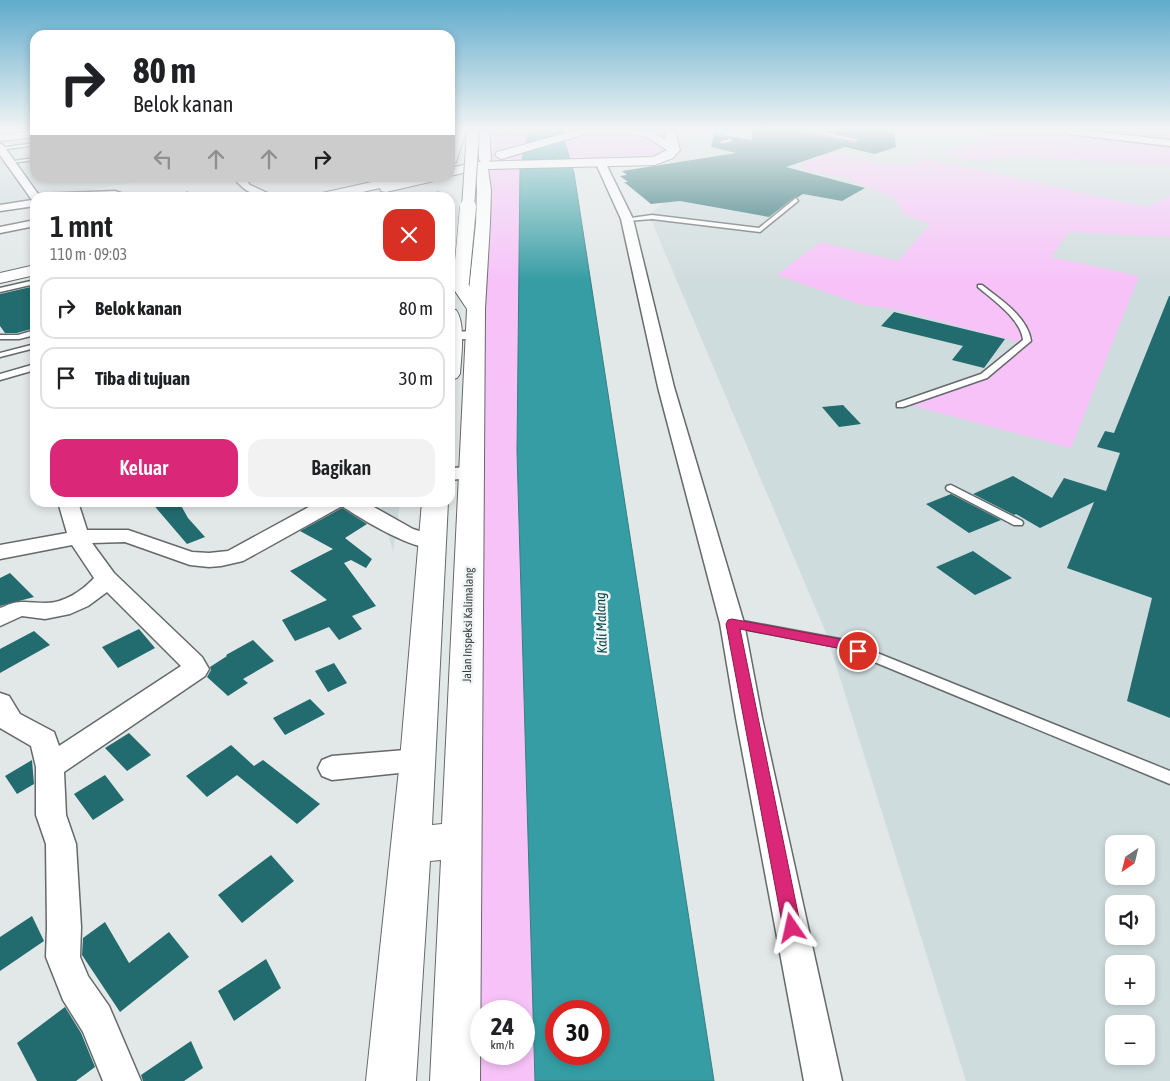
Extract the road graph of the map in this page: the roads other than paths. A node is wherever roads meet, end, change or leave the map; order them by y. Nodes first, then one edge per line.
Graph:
1 (23, 181) edge
2 (473, 181) edge
3 (484, 181) edge
4 (600, 181) edge
5 (242, 182) edge
6 (387, 182) edge
7 (412, 182) edge
8 (31, 192) edge
9 (258, 192) edge
10 (344, 192) edge
11 (371, 192) edge
12 (30, 200) edge
13 (796, 200) dead end
14 (0, 208) edge
15 (627, 219) junction
16 (30, 223) edge
17 (0, 230) edge
18 (30, 263) edge
19 (0, 270) edge
20 (30, 271) edge
21 (0, 278) edge
22 (30, 283) edge
23 (980, 286) dead end
24 (0, 290) edge
25 (459, 312) edge
26 (30, 333) edge
27 (0, 337) edge
28 (455, 340) edge
29 (30, 347) edge
30 (0, 355) edge
31 (30, 368) edge
32 (0, 377) edge
33 (900, 405) dead end
34 (461, 473) edge
35 (951, 488) dead end
36 (69, 507) edge
37 (325, 507) edge
38 (358, 507) edge
39 (435, 507) edge
40 (1018, 523) dead end
41 (78, 536) junction
42 (433, 543) junction
43 (0, 552) edge
44 (106, 578) junction
45 (0, 618) edge
46 (732, 624) junction
47 (468, 628) junction
48 (427, 632) junction
49 (0, 703) edge
50 (418, 760) junction
51 (50, 767) junction
52 (332, 768) dead end
53 (1170, 778) edge
54 (462, 840) junction
55 (411, 845) junction
56 (122, 1081) edge
57 (391, 1081) edge
58 (455, 1081) edge
59 (823, 1081) edge

1 - 8 street
2 - 25 main road, bridge
3 - 25 main road, Jalan Inspeksi Kalimalang
4 - 15 street
5 - 9 street
6 - 10 main road
7 - 11 main road
12 - 14 street
13 - 15 lane
15 - 46 street
16 - 17 street
18 - 19 main road
20 - 21 main road
22 - 24 lane
23 - 33 lane
25 - 28 main road, Jalan Inspeksi Kalimalang
25 - 34 main road, Jalan Inspeksi Kalimalang
26 - 27 lane
29 - 30 lane
31 - 32 lane
34 - 47 main road, Jalan Inspeksi Kalimalang
35 - 40 lane
36 - 41 street
37 - 41 street
38 - 42 street
39 - 42 main road
41 - 43 street
41 - 44 street
42 - 48 main road
44 - 45 street
44 - 51 street
46 - 53 lane
46 - 59 street
47 - 48 main road
47 - 54 main road, Jalan Inspeksi Kalimalang
48 - 50 main road
49 - 51 street
50 - 52 street
50 - 55 main road
51 - 56 street
54 - 55 main road
54 - 58 main road, Jalan Inspeksi Kalimalang
55 - 57 main road

